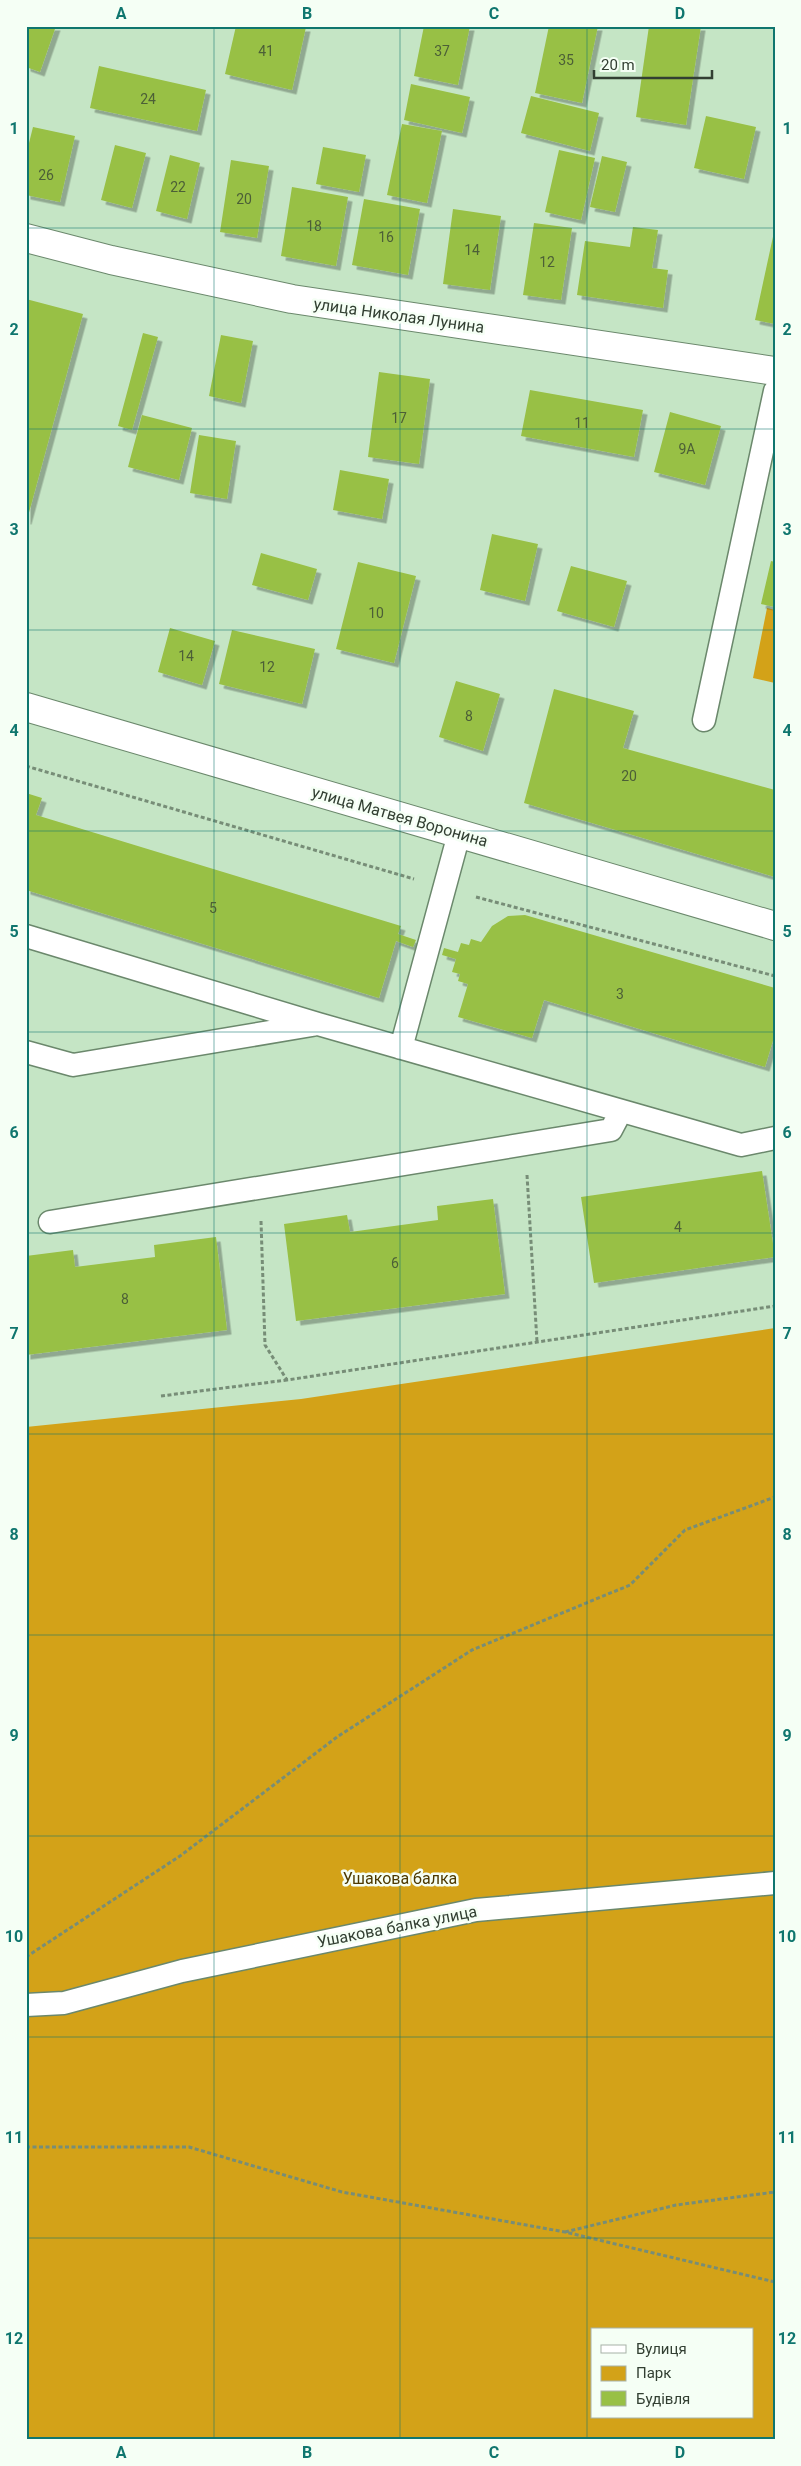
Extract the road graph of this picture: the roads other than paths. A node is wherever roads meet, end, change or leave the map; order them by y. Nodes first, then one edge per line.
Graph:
1 (26, 238) edge
2 (775, 371) edge
3 (775, 390) edge
4 (26, 707) edge
5 (704, 720) dead end
6 (460, 834) junction
7 (775, 926) edge
8 (26, 936) edge
9 (318, 1024) junction
10 (401, 1048) junction
11 (26, 1052) edge
12 (621, 1111) junction
13 (775, 1138) edge
14 (50, 1222) dead end
15 (775, 1883) edge
16 (26, 2005) edge

1 - 2 street, улица Николая Лунина
3 - 5 lane
4 - 6 street, улица Матвея Воронина
6 - 7 street, улица Матвея Воронина
6 - 10 lane
8 - 9 lane
9 - 10 lane
9 - 11 lane
10 - 12 lane
12 - 13 lane
12 - 14 lane
15 - 16 lane, Ушакова балка улица

